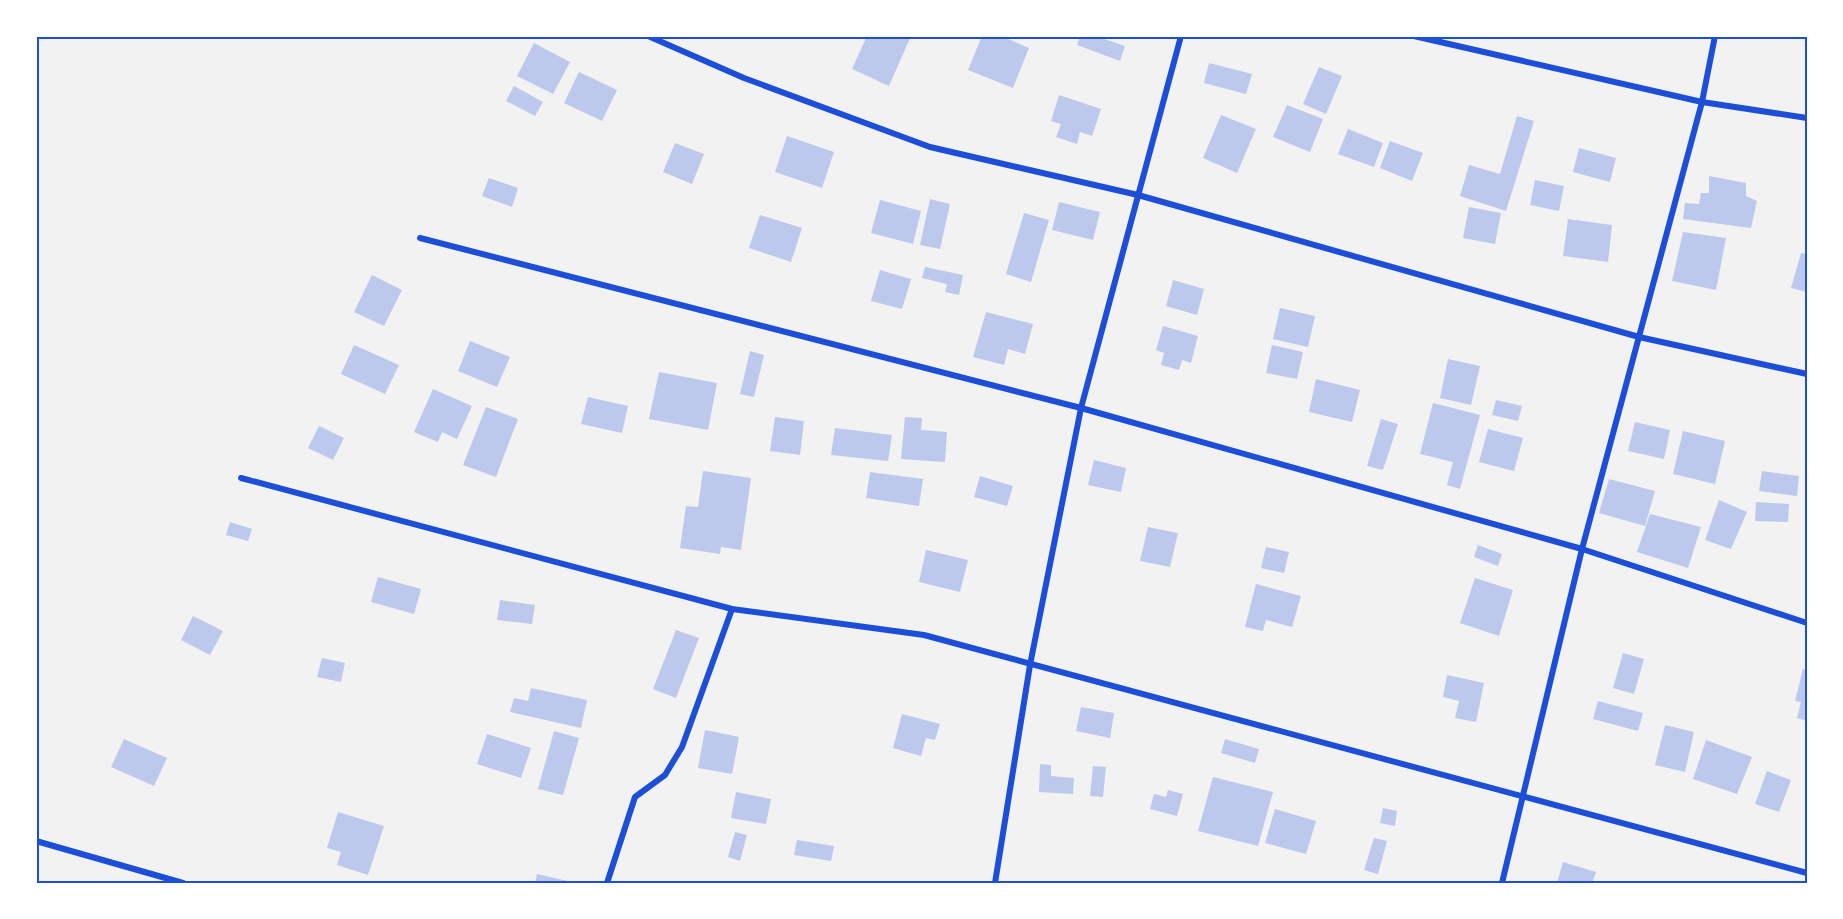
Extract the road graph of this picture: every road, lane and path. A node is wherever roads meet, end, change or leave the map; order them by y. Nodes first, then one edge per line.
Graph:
1 (648, 36) edge
2 (1181, 36) edge
3 (1414, 36) edge
4 (1715, 36) edge
5 (1702, 102) junction
6 (1807, 118) edge
7 (1138, 195) junction
8 (420, 238) dead end
9 (1640, 337) junction
10 (1807, 374) edge
11 (1081, 408) junction
12 (241, 478) dead end
13 (1582, 549) junction
14 (732, 609) junction
15 (1807, 623) edge
16 (1030, 665) junction
17 (1522, 796) junction
18 (36, 841) edge
19 (1807, 873) edge
20 (183, 883) edge
21 (607, 883) edge
22 (995, 883) edge
23 (1502, 883) edge

1 - 7 street
2 - 7 street
3 - 5 street
4 - 5 street
5 - 6 street
5 - 9 street
7 - 9 street
7 - 11 street
8 - 11 street
9 - 10 street
9 - 13 street
11 - 13 street
11 - 16 street
12 - 14 street
13 - 15 street
13 - 17 street
14 - 16 street
14 - 21 street
16 - 17 street
16 - 22 street
17 - 19 street
17 - 23 street
18 - 20 street

